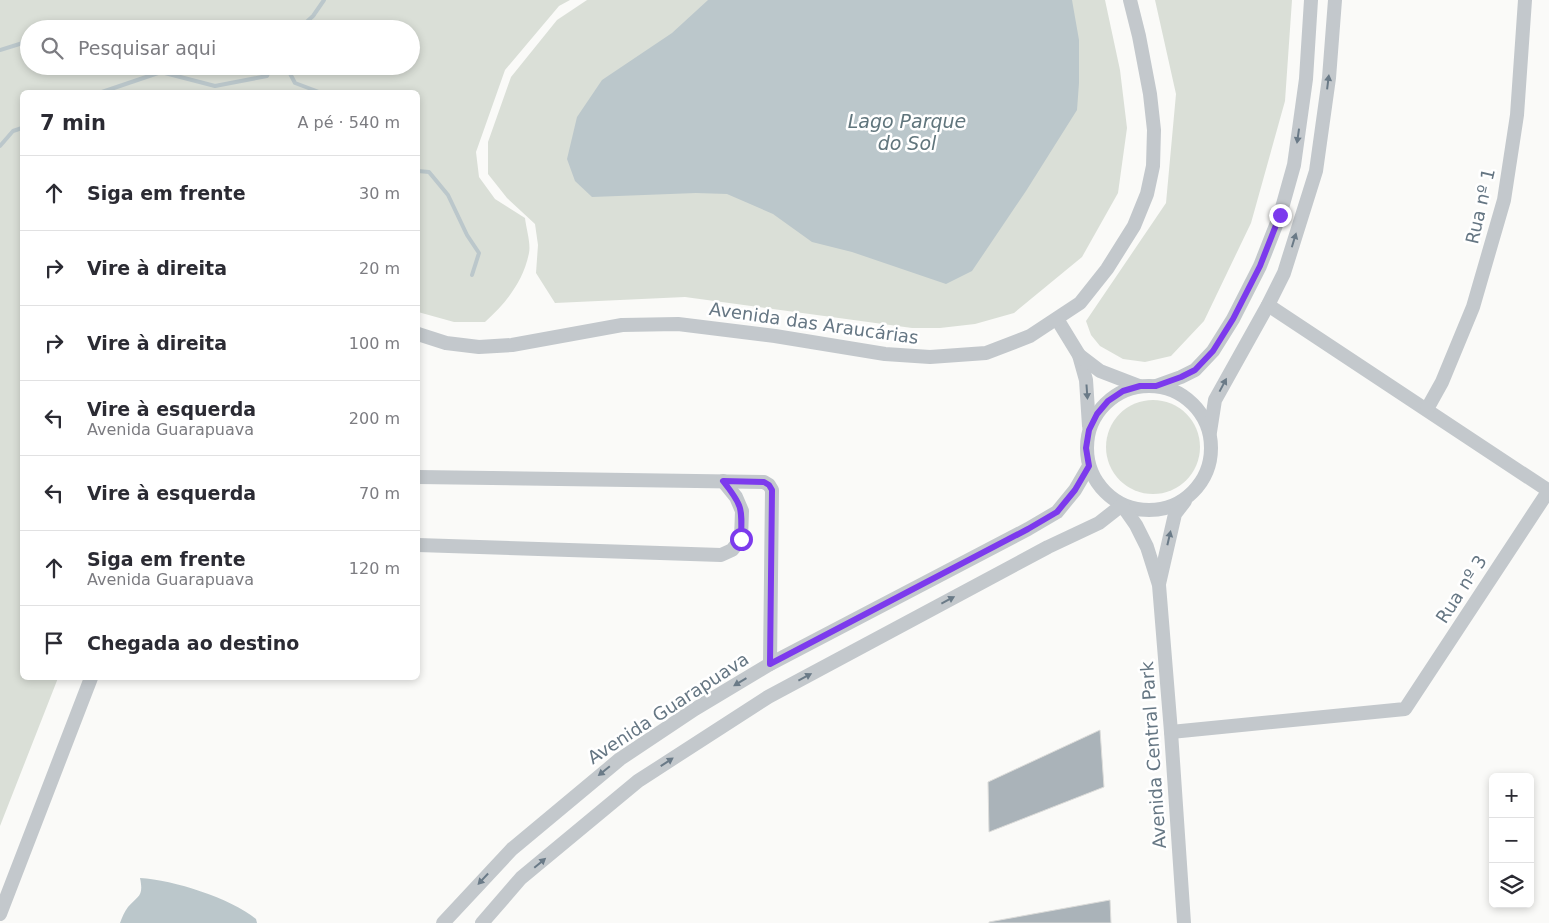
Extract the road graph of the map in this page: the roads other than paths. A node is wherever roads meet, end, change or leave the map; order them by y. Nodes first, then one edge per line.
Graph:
1 (1130, 0) edge
2 (1311, 0) edge
3 (1335, 0) edge
4 (1525, 0) edge
5 (1268, 305) junction
6 (1056, 318) junction
7 (420, 335) edge
8 (1079, 355) junction
9 (1140, 386) junction
10 (1156, 386) junction
11 (1427, 409) junction
12 (1089, 430) junction
13 (1210, 432) junction
14 (1089, 466) junction
15 (420, 477) edge
16 (723, 481) junction
17 (1549, 490) edge
18 (1189, 496) junction
19 (1122, 505) junction
20 (420, 544) edge
21 (1159, 585) junction
22 (770, 664) junction
23 (90, 680) edge
24 (1171, 732) junction
25 (0, 914) edge
26 (443, 923) edge
27 (482, 923) edge
28 (1184, 923) edge

1 - 6 street, Avenida das Araucárias
2 -> 10 street
5 -> 3 street
4 - 11 street, Rua nº 1
5 - 11 street
13 -> 5 street
6 - 7 street, Avenida das Araucárias
6 - 8 street
8 - 9 street
8 -> 12 street
9 - 10 street
9 - 12 street
10 - 13 street
11 - 17 street
12 - 14 street
13 - 18 street
14 - 19 street
14 - 22 street, Avenida Guarapuava
15 - 16 street
16 - 20 street
16 - 22 street
17 - 24 street, Rua nº 3
18 - 19 street
21 -> 18 street
19 - 21 street
27 -> 19 street
21 - 24 street, Avenida Central Park
22 -> 26 street, Avenida Guarapuava
23 - 25 street
24 - 28 street, Avenida Central Park

